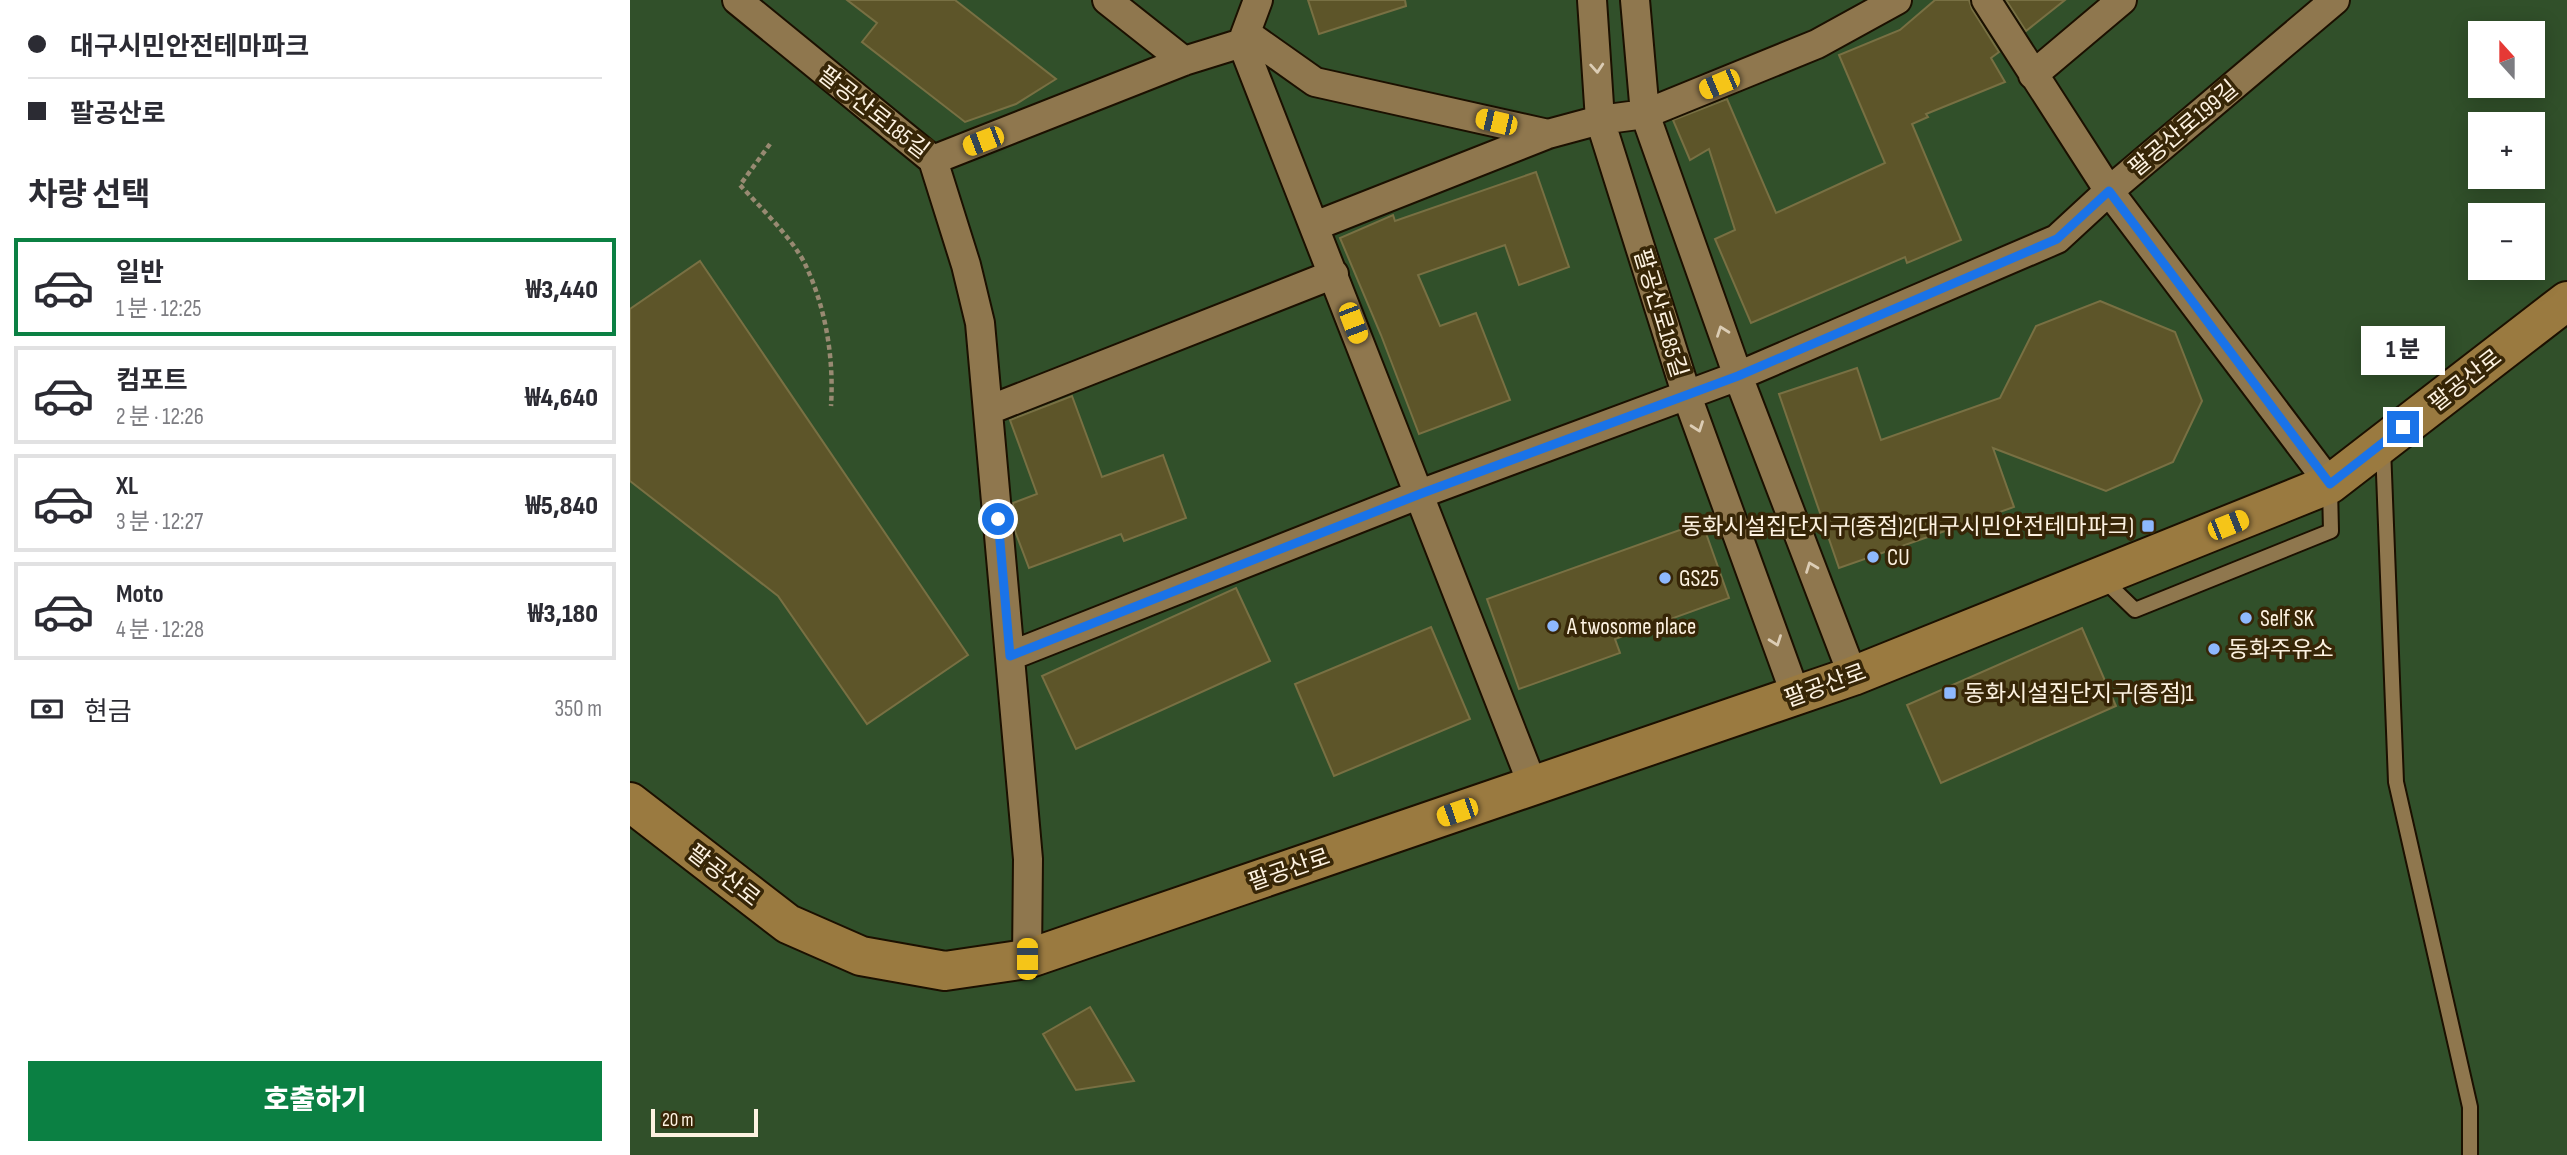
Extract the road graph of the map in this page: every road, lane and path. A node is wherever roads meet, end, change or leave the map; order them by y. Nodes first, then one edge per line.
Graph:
1 (737, 0) edge
2 (1107, 0) edge
3 (1258, 0) edge
4 (1592, 0) edge
5 (1635, 0) edge
6 (1898, 0) edge
7 (1986, 0) edge
8 (2122, 0) edge
9 (2335, 0) edge
10 (1244, 38) junction
11 (1184, 61) junction
12 (2033, 75) junction
13 (1645, 114) junction
14 (1600, 120) junction
15 (1548, 134) junction
16 (770, 144) dead end
17 (933, 160) junction
18 (2109, 191) junction
19 (1315, 226) junction
20 (1334, 274) junction
21 (2567, 301) edge
22 (1738, 376) junction
23 (1687, 396) junction
24 (831, 406) dead end
25 (989, 410) junction
26 (2383, 443) junction
27 (2330, 484) junction
28 (1420, 494) junction
29 (1010, 656) junction
30 (1853, 676) junction
31 (1796, 696) junction
32 (1533, 786) junction
33 (630, 802) edge
34 (1027, 959) junction
35 (2470, 1155) edge

1 - 17 street, 팔공산로185길
2 - 11 street
3 - 10 street
4 -> 14 street, 팔공산로185길
5 - 13 street
6 - 13 street
7 - 12 street, 팔공산로199길
8 - 12 street
9 - 18 street, 팔공산로199길
10 - 11 street, 팔공산로185길
10 - 15 street
10 - 19 street
11 - 17 street, 팔공산로185길
12 - 18 street, 팔공산로199길
13 - 14 street
22 -> 13 street
14 - 15 street
14 - 23 street, 팔공산로185길
15 - 19 street
16 - 24 path
17 - 25 street
18 - 22 street
18 - 27 street
19 - 20 street
20 - 25 street
20 - 28 street
21 - 26 main road, 팔공산로
22 - 23 street
30 -> 22 street
23 - 28 street
23 -> 31 street, 팔공산로185길
25 - 29 street
26 - 27 main road, 팔공산로
26 - 35 lane
27 - 30 main road, 팔공산로
28 - 29 street
28 - 32 street
29 - 34 street
30 - 31 main road, 팔공산로
31 - 32 main road, 팔공산로
32 - 34 main road, 팔공산로
33 - 34 main road, 팔공산로

